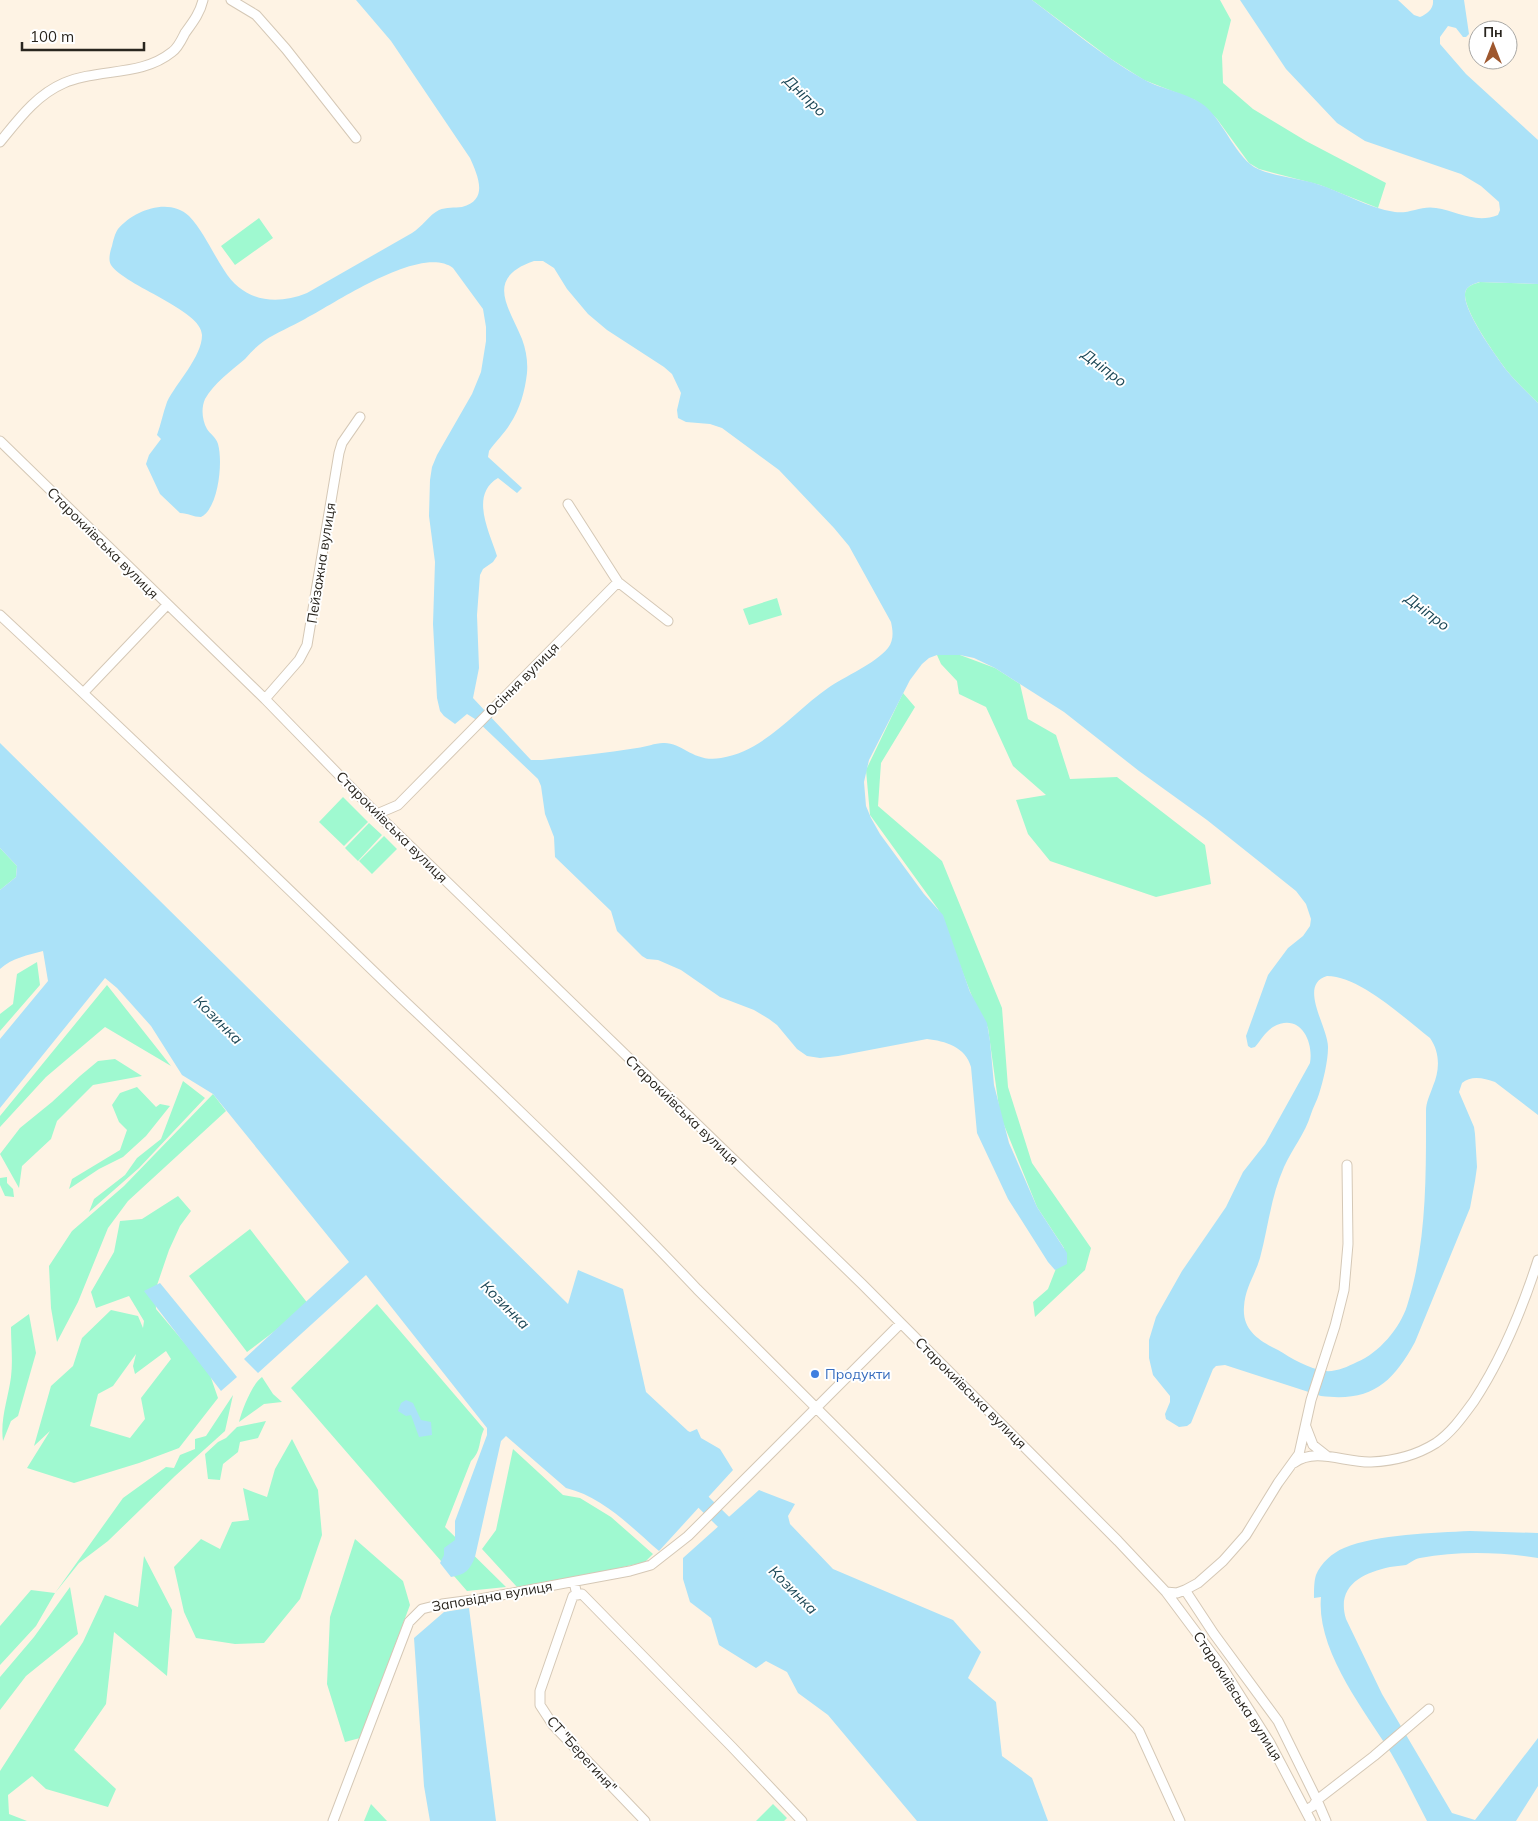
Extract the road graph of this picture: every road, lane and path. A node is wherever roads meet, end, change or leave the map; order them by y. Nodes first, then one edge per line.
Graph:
1 (203, 0) edge
2 (231, 0) edge
3 (356, 138) dead end
4 (0, 142) edge
5 (360, 417) dead end
6 (0, 441) edge
7 (568, 504) dead end
8 (618, 582) junction
9 (166, 605) junction
10 (0, 615) edge
11 (668, 621) dead end
12 (86, 690) dead end
13 (265, 699) junction
14 (377, 814) junction
15 (1347, 1165) dead end
16 (1538, 1260) edge
17 (900, 1323) junction
18 (816, 1407) junction
19 (1306, 1427) junction
20 (1328, 1457) junction
21 (1284, 1475) junction
22 (574, 1582) junction
23 (1185, 1590) junction
24 (1166, 1592) junction
25 (577, 1595) junction
26 (1429, 1709) dead end
27 (1317, 1800) junction
28 (1306, 1810) junction
29 (334, 1821) edge
30 (646, 1821) edge
31 (802, 1821) edge
32 (1180, 1821) edge
33 (1311, 1821) edge
34 (1326, 1821) edge

1 - 4 street
2 - 3 street
5 - 13 street, Пейзажна вулиця
6 - 9 street, Старокиївська вулиця
7 - 8 street
8 - 11 street
8 - 14 street, Осіння вулиця
9 - 12 street
9 - 13 street, Старокиївська вулиця
10 - 18 street
13 - 14 street, Старокиївська вулиця
14 - 17 street, Старокиївська вулиця
15 - 19 street
16 - 20 street
17 - 18 street, Заповідна вулиця
17 - 24 street, Старокиївська вулиця
18 - 22 street, Заповідна вулиця
18 - 32 street
19 - 20 street
19 - 21 street
20 - 21 street
21 - 23 street
22 - 25 street
22 - 29 street, Заповідна вулиця
23 - 24 street
23 - 27 street
24 - 28 street, Старокиївська вулиця
25 - 30 street, СТ "Берегиня"
25 - 31 street
26 - 27 street
27 - 28 street
27 - 34 street
28 - 33 street, Старокиївська вулиця

